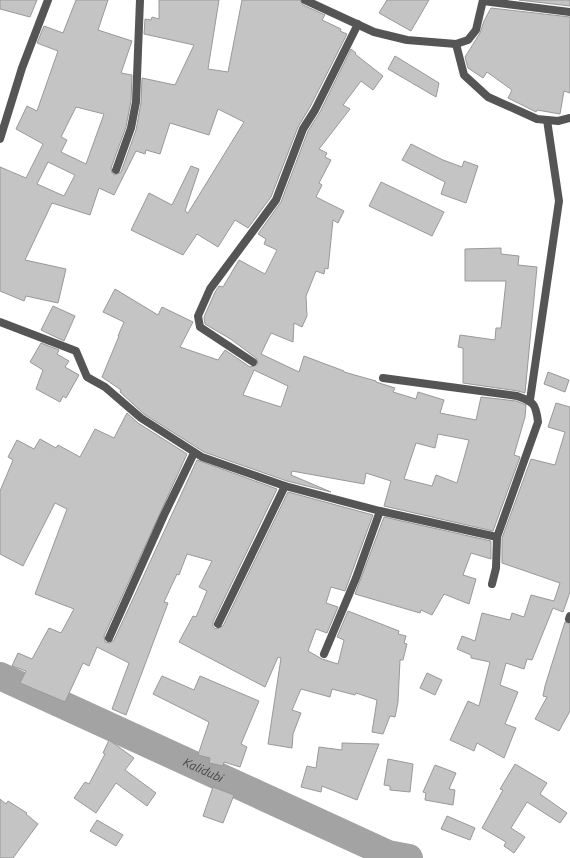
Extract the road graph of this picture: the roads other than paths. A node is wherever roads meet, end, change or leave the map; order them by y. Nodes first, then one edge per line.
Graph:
1 (48, 0) edge
2 (140, 0) edge
3 (304, 0) edge
4 (483, 0) edge
5 (570, 12) edge
6 (358, 24) junction
7 (456, 44) junction
8 (570, 118) edge
9 (547, 120) junction
10 (0, 139) edge
11 (116, 170) dead end
12 (0, 322) edge
13 (253, 362) dead end
14 (383, 378) dead end
15 (530, 400) junction
16 (194, 453) junction
17 (285, 486) junction
18 (380, 511) junction
19 (497, 537) junction
20 (492, 584) dead end
21 (218, 624) dead end
22 (109, 638) dead end
23 (324, 654) dead end

1 - 10 street
2 - 11 street
3 - 6 street
4 - 5 street
4 - 7 street
6 - 7 street
6 - 13 street
7 - 9 street
8 - 9 street
9 - 15 street
12 - 16 street
14 - 15 street
15 - 19 street
16 - 17 street
16 - 22 street
17 - 18 street
17 - 21 street
18 - 19 street
18 - 23 street
19 - 20 street

